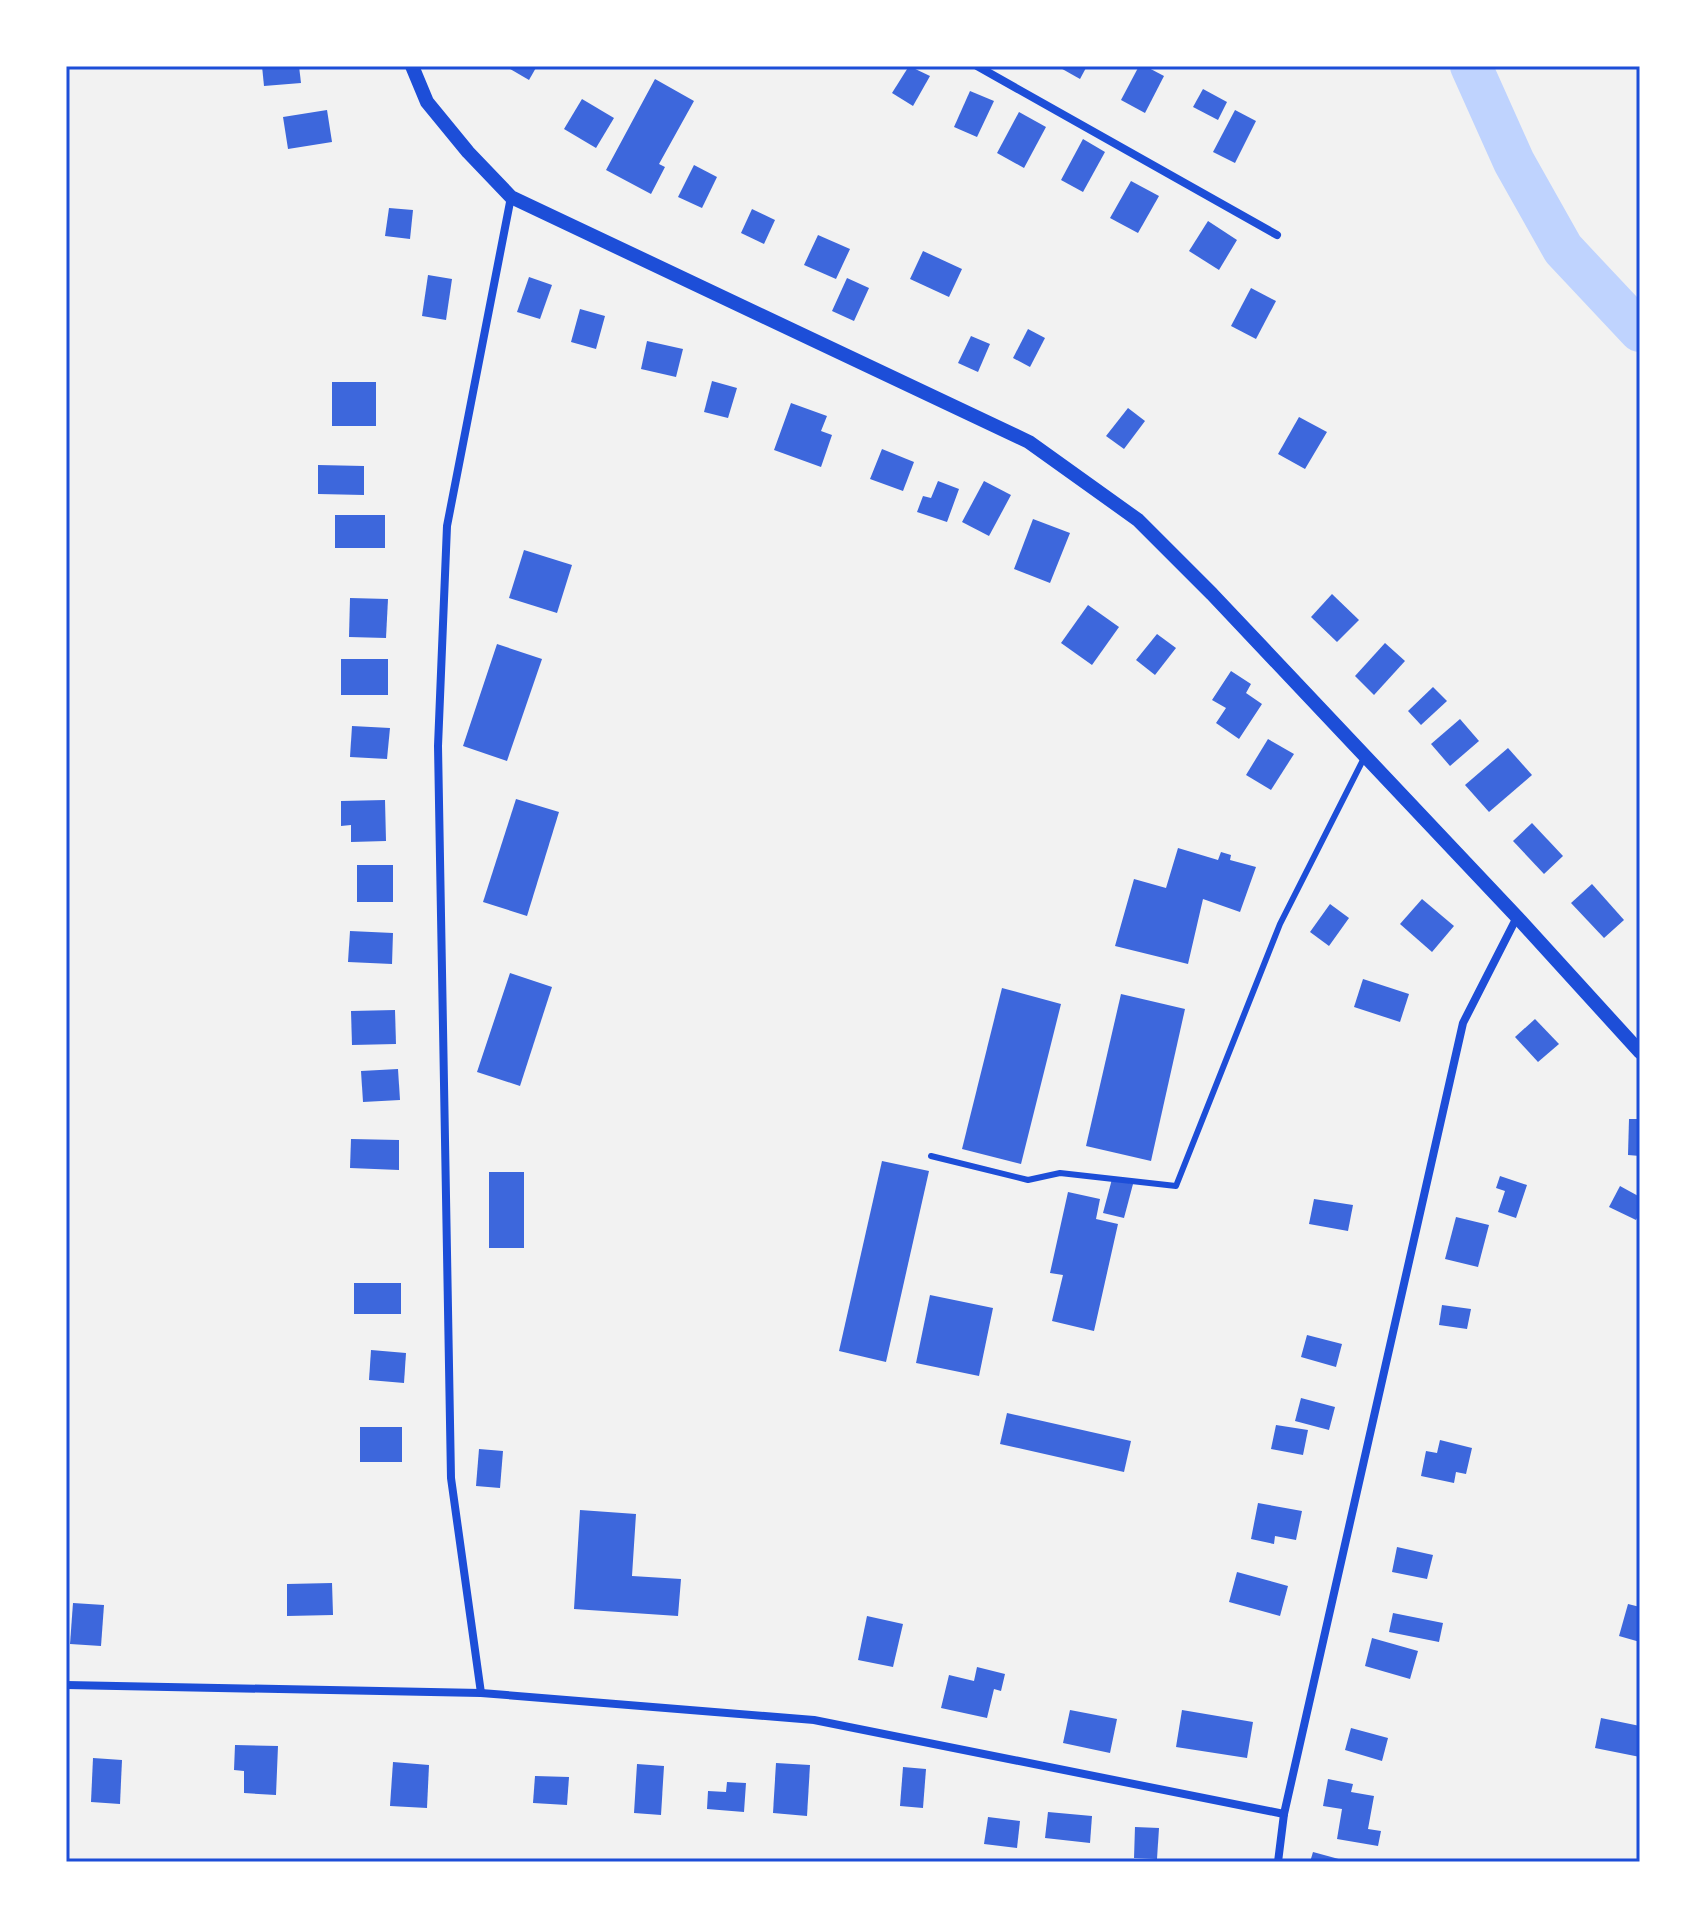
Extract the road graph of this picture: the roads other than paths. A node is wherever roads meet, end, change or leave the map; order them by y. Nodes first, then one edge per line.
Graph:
1 (412, 66) edge
2 (977, 66) edge
3 (511, 197) junction
4 (1277, 235) dead end
5 (1365, 756) junction
6 (1517, 917) junction
7 (1640, 1052) edge
8 (931, 1156) dead end
9 (66, 1685) edge
10 (481, 1693) junction
11 (1284, 1814) junction
12 (1278, 1862) edge

1 - 3 street
2 - 4 street
3 - 5 street
3 - 10 street
5 - 6 street
5 - 8 lane
6 - 7 street
6 - 11 street
9 - 10 street
10 - 11 street
11 - 12 street

